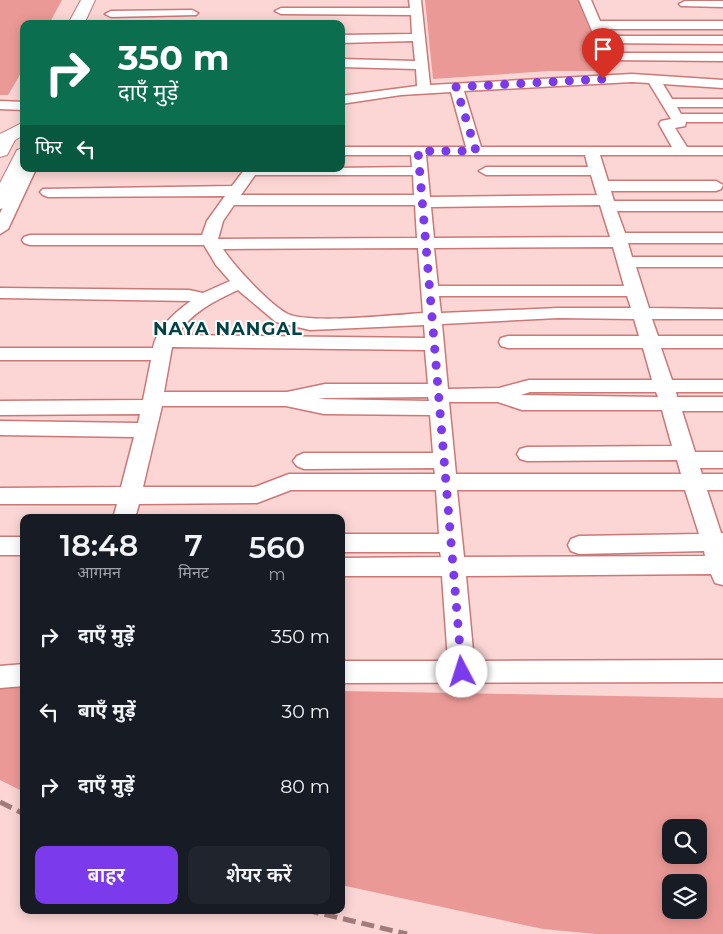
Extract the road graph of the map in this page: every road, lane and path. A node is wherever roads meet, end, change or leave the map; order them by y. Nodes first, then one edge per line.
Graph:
1 (88, 0) edge
2 (585, 0) edge
3 (684, 2) edge
4 (723, 4) edge
5 (282, 6) edge
6 (415, 6) edge
7 (113, 11) dead end
8 (192, 11) edge
9 (78, 20) edge
10 (280, 20) edge
11 (595, 25) junction
12 (697, 25) junction
13 (723, 25) edge
14 (418, 37) junction
15 (345, 39) edge
16 (601, 40) junction
17 (723, 40) edge
18 (608, 57) junction
19 (723, 57) edge
20 (345, 64) edge
21 (421, 65) junction
22 (617, 78) junction
23 (653, 79) junction
24 (723, 84) edge
25 (456, 87) junction
26 (424, 89) junction
27 (345, 99) edge
28 (668, 103) junction
29 (723, 103) edge
30 (0, 105) edge
31 (20, 106) edge
32 (677, 118) junction
33 (723, 118) edge
34 (20, 130) edge
35 (2, 146) edge
36 (723, 150) edge
37 (345, 151) edge
38 (418, 151) junction
39 (476, 151) junction
40 (591, 151) junction
41 (682, 151) junction
42 (698, 151) junction
43 (20, 162) edge
44 (712, 169) edge
45 (345, 171) edge
46 (420, 171) junction
47 (486, 171) dead end
48 (28, 172) edge
49 (250, 172) edge
50 (48, 192) dead end
51 (604, 194) junction
52 (233, 196) junction
53 (721, 196) edge
54 (0, 203) edge
55 (423, 204) junction
56 (723, 206) edge
57 (492, 210) dead end
58 (0, 229) edge
59 (33, 234) dead end
60 (211, 237) junction
61 (723, 238) edge
62 (426, 243) junction
63 (621, 249) junction
64 (723, 262) edge
65 (241, 282) junction
66 (430, 291) junction
67 (634, 291) junction
68 (2, 293) dead end
69 (205, 299) junction
70 (641, 313) junction
71 (723, 314) edge
72 (432, 319) junction
73 (300, 322) junction
74 (298, 342) junction
75 (508, 342) dead end
76 (650, 342) junction
77 (723, 342) edge
78 (434, 344) junction
79 (163, 347) junction
80 (0, 354) edge
81 (723, 386) edge
82 (666, 394) junction
83 (439, 398) junction
84 (152, 403) junction
85 (723, 404) edge
86 (0, 408) edge
87 (0, 428) edge
88 (146, 430) junction
89 (527, 454) dead end
90 (686, 457) junction
91 (444, 460) junction
92 (723, 460) edge
93 (304, 461) dead end
94 (694, 482) junction
95 (723, 482) edge
96 (446, 483) junction
97 (129, 495) junction
98 (0, 496) edge
99 (125, 514) edge
100 (718, 542) edge
101 (345, 543) edge
102 (451, 543) junction
103 (579, 545) dead end
104 (0, 546) edge
105 (20, 546) edge
106 (345, 567) edge
107 (453, 568) junction
108 (722, 569) edge
109 (723, 671) edge
110 (345, 672) edge
111 (462, 672) junction
112 (20, 675) edge
113 (0, 677) edge

1 - 9 highway
2 - 11 street
3 - 4 street
3 - 12 street
5 - 6 street
5 - 10 street
6 - 14 street
7 - 8 street
11 - 12 street
11 - 16 street
12 - 13 street
14 - 15 street
14 - 21 street
16 - 17 street
16 - 18 street
18 - 19 street
18 - 22 street
20 - 21 street
21 - 26 street
22 - 23 street
22 - 25 street
23 - 24 street
23 - 28 street
25 - 26 street
25 - 39 street
26 - 27 street
28 - 29 street
28 - 32 street
30 - 31 street
32 - 33 street
32 - 41 street
34 - 35 highway
36 - 42 street
37 - 38 street
38 - 39 street
38 - 46 street
39 - 40 street
40 - 41 street
40 - 51 street
41 - 42 street
42 - 44 street
43 - 54 highway
44 - 53 street
45 - 46 street
46 - 55 street
47 - 51 street
48 - 58 street
49 - 52 street
50 - 52 street
51 - 53 street
51 - 55 street
51 - 56 street
51 - 57 street
51 - 63 street
52 - 55 street
52 - 60 street
55 - 62 street
59 - 60 street
60 - 62 street
60 - 65 street
61 - 63 street
62 - 63 street
62 - 66 street
63 - 64 street
63 - 67 street
65 - 69 street
65 - 73 street
66 - 67 street
66 - 72 street
67 - 70 street
68 - 69 street
69 - 79 street
70 - 71 street
70 - 72 street
70 - 76 street
72 - 73 street
72 - 78 street
73 - 74 street
74 - 78 street
74 - 79 street
75 - 76 street
76 - 77 street
76 - 82 street
78 - 83 street
79 - 80 street
79 - 84 street
81 - 82 street
82 - 83 street
82 - 85 street
82 - 90 street
83 - 84 street
83 - 91 street
84 - 86 street
84 - 88 street
87 - 88 street
88 - 97 street
89 - 90 street
90 - 92 street
90 - 94 street
91 - 93 street
91 - 96 street
94 - 95 street
94 - 96 street
94 - 100 street
96 - 97 street
96 - 102 street
97 - 98 street
97 - 99 street
100 - 103 street
100 - 108 street
101 - 102 street
102 - 107 street
104 - 105 street
106 - 107 street
107 - 108 street
107 - 111 street
109 - 111 street
110 - 111 street
112 - 113 street

